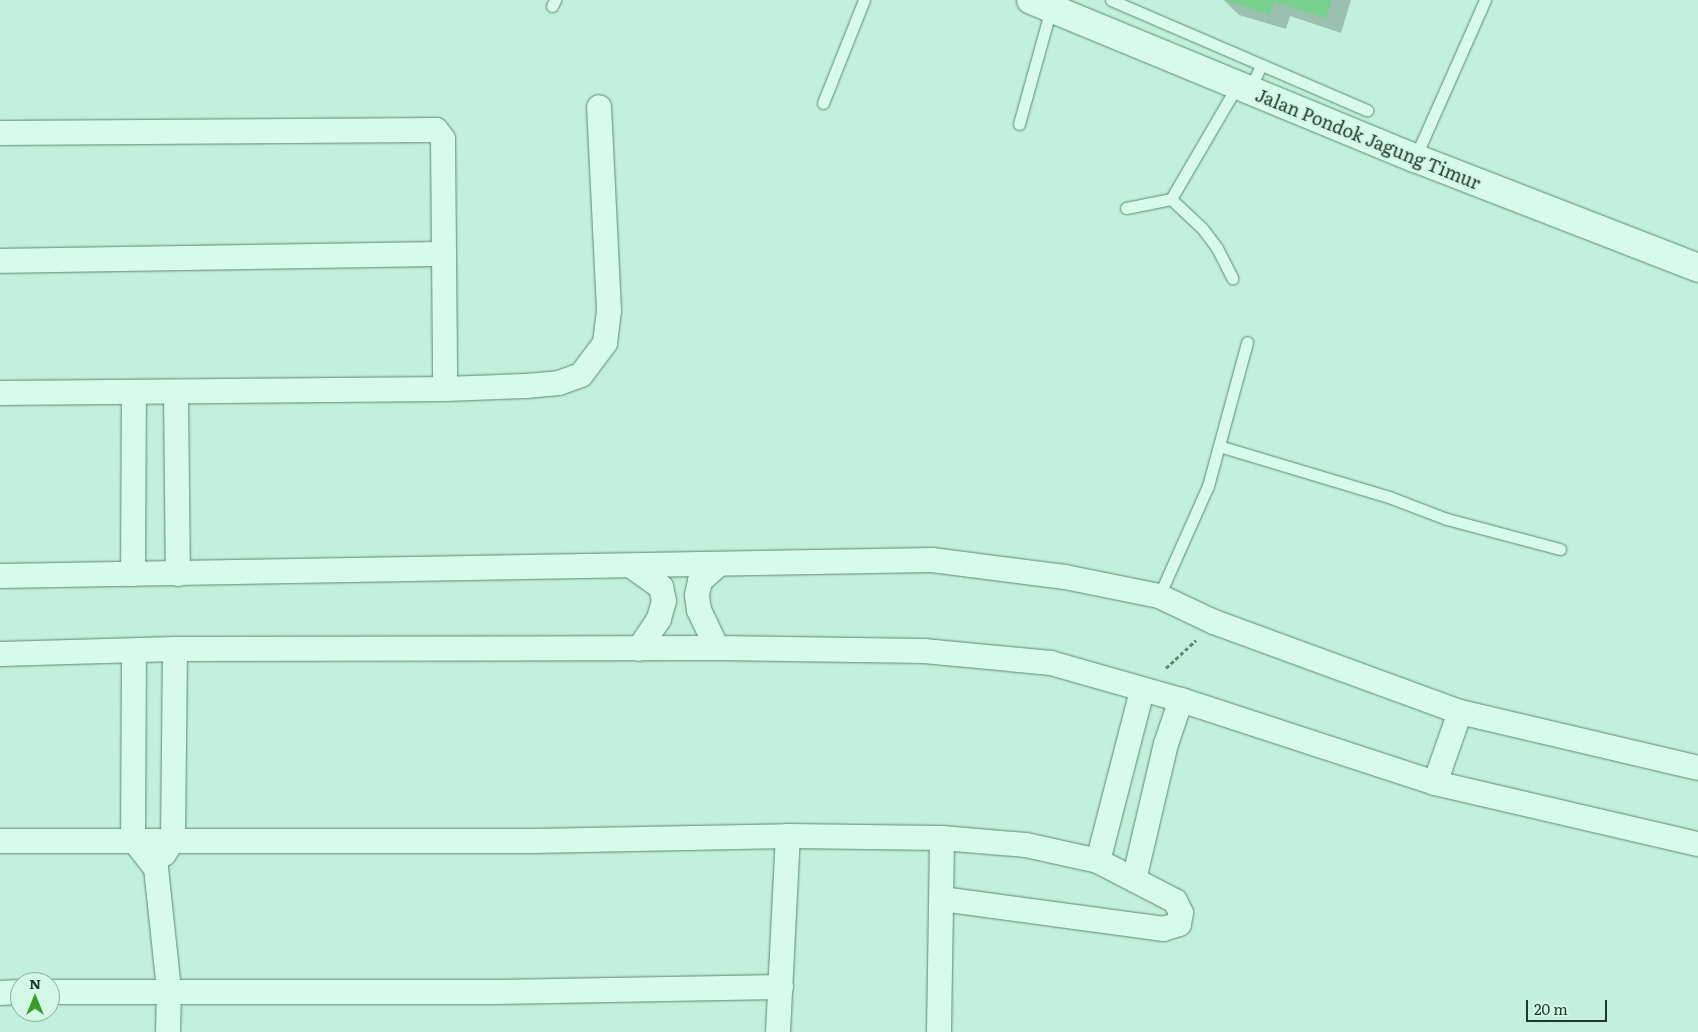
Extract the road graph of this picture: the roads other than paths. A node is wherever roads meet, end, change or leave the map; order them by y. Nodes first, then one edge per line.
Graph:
1 (864, 0) edge
2 (1111, 0) edge
3 (1485, 0) edge
4 (1041, 3) edge
5 (1260, 65) junction
6 (1243, 88) junction
7 (823, 103) dead end
8 (599, 107) dead end
9 (1366, 110) dead end
10 (1019, 124) dead end
11 (0, 133) edge
12 (1415, 158) junction
13 (1171, 199) junction
14 (1126, 208) dead end
15 (444, 254) junction
16 (0, 261) edge
17 (1698, 268) edge
18 (1232, 278) dead end
19 (1247, 342) dead end
20 (445, 390) junction
21 (0, 393) edge
22 (134, 393) junction
23 (176, 394) junction
24 (1219, 446) junction
25 (1560, 549) dead end
26 (719, 564) junction
27 (631, 566) junction
28 (133, 574) junction
29 (178, 574) junction
30 (0, 576) edge
31 (1159, 596) junction
32 (718, 648) junction
33 (175, 649) junction
34 (639, 649) junction
35 (134, 651) junction
36 (0, 654) edge
37 (1142, 691) junction
38 (1182, 700) junction
39 (1460, 712) junction
40 (1698, 768) edge
41 (1435, 783) junction
42 (788, 836) junction
43 (942, 838) junction
44 (133, 839) junction
45 (173, 840) junction
46 (0, 841) edge
47 (1698, 844) edge
48 (1098, 861) junction
49 (156, 868) junction
50 (1134, 880) junction
51 (942, 899) junction
52 (781, 987) junction
53 (170, 990) junction
54 (60, 992) edge
55 (168, 1032) edge
56 (778, 1032) edge
57 (939, 1032) edge

1 - 7 lane
2 - 5 lane
3 - 12 lane
4 - 6 street, Jalan Pondok Jagung Timur
4 - 10 lane
5 - 6 lane
5 - 9 lane
6 - 12 street, Jalan Pondok Jagung Timur
6 - 13 lane
8 - 20 street
11 - 15 street
12 - 17 street, Jalan Pondok Jagung Timur
13 - 14 lane
13 - 18 lane
15 - 16 street
15 - 20 street
19 - 24 lane
20 - 23 street
21 - 22 street
22 - 23 street
22 - 28 street
23 - 29 street
24 - 25 lane
24 - 31 lane
26 - 27 street
26 - 31 street
26 - 32 street
27 - 29 street
27 - 34 street
28 - 29 street
28 - 30 street
31 - 39 street
32 - 34 street
32 - 37 street
33 - 34 street
33 - 35 street
33 - 45 street
35 - 36 street
35 - 44 street
37 - 38 street
37 - 48 street
38 - 41 street
38 - 50 street
39 - 40 street
39 - 41 street
41 - 47 street
42 - 43 street
42 - 45 street
42 - 52 street
43 - 48 street
43 - 51 street
44 - 45 street
44 - 46 street
44 - 49 street
45 - 49 street
48 - 50 street
49 - 53 street
50 - 51 street
51 - 57 street
52 - 53 street
52 - 56 street
53 - 54 street
53 - 55 street

